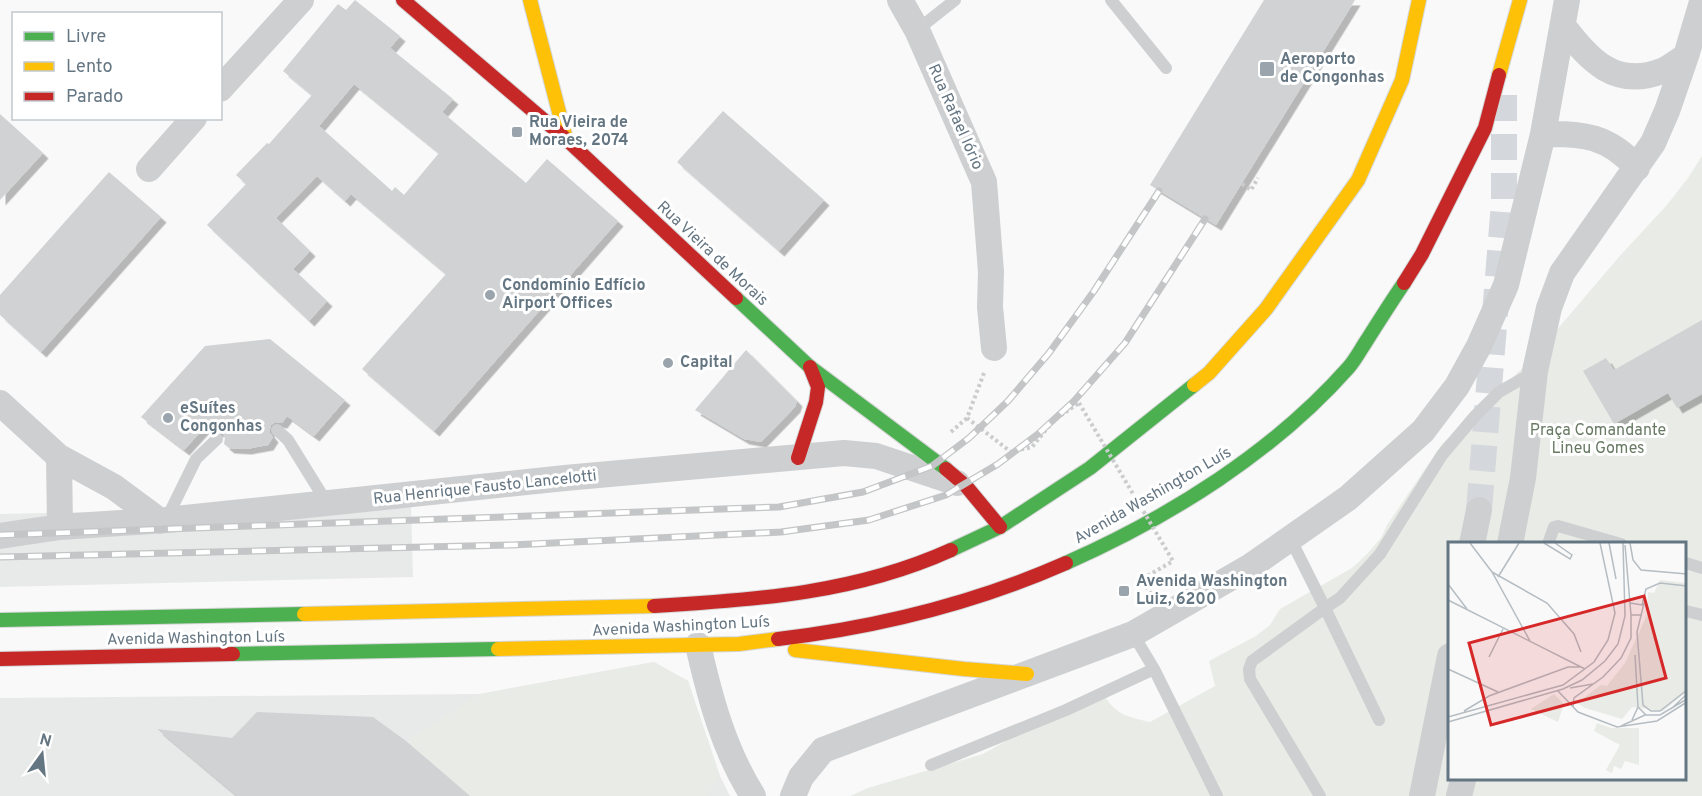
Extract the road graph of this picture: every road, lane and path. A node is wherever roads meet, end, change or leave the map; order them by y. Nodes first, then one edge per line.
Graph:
1 (301, 0) edge
2 (403, 0) edge
3 (530, 0) edge
4 (900, 0) edge
5 (955, 0) edge
6 (1111, 0) edge
7 (1419, 0) edge
8 (1520, 0) edge
9 (1567, 0) edge
10 (1702, 2) edge
11 (1563, 26) junction
12 (917, 30) junction
13 (543, 49) junction
14 (1686, 56) junction
15 (531, 66) dead end
16 (1166, 68) dead end
17 (486, 71) junction
18 (505, 73) dead end
19 (222, 87) edge
20 (192, 120) edge
21 (1543, 134) junction
22 (566, 140) junction
23 (1636, 168) junction
24 (149, 169) dead end
25 (1258, 178) dead end
26 (1242, 184) dead end
27 (993, 348) joint
28 (810, 368) junction
29 (1535, 371) junction
30 (0, 403) edge
31 (278, 430) dead end
32 (218, 439) dead end
33 (58, 457) junction
34 (798, 458) junction
35 (966, 486) junction
36 (328, 504) junction
37 (1479, 510) tunnel mouth
38 (163, 521) junction
39 (60, 527) junction
40 (1000, 527) junction
41 (0, 536) edge
42 (1291, 540) junction
43 (1472, 542) edge
44 (1510, 542) edge
45 (1549, 542) edge
46 (1614, 542) edge
47 (1687, 563) edge
48 (1702, 568) edge
49 (1142, 579) dead end
50 (1325, 608) junction
51 (1687, 611) edge
52 (1702, 615) edge
53 (0, 620) edge
54 (1132, 634) junction
55 (739, 644) junction
56 (698, 645) junction
57 (0, 659) edge
58 (1448, 666) edge
59 (1154, 669) junction
60 (1027, 674) junction
61 (1379, 720) dead end
62 (931, 765) dead end
63 (1463, 781) edge
64 (753, 796) edge
65 (793, 796) edge
66 (1217, 796) edge
67 (1320, 796) edge
68 (1422, 796) edge
69 (1459, 796) edge

1 - 19 street
2 - 17 main road, Rua Vieira de Morais
3 - 13 main road
4 - 12 street, Rua Rafael Iório
5 - 12 lane
6 - 16 lane
7 - 40 main road, Avenida Washington Luís
8 - 55 main road, Avenida Washington Luís
9 - 11 street
10 - 14 street
11 - 14 street
11 - 21 street
12 - 27 street, Rua Rafael Iório
13 - 15 main road
13 - 22 main road
14 - 23 street
17 - 18 main road
17 - 22 main road, Rua Vieira de Morais
20 - 24 street
21 - 23 street
21 - 42 street
22 - 28 main road, Rua Vieira de Morais
23 - 29 street
25 - 26 path
27 - 49 path, bridge
28 - 34 main road
28 - 35 main road, Rua Vieira de Morais
29 - 44 street
29 - 50 lane
30 - 33 street
31 - 36 lane
32 - 38 lane
33 - 38 street
33 - 39 street
34 - 35 street, Rua Henrique Fausto Lancelotti
34 - 36 street, Rua Henrique Fausto Lancelotti
35 - 40 main road, Rua Vieira de Morais
36 - 38 street, Rua Henrique Fausto Lancelotti
37 - 43 street
38 - 39 street, Rua Henrique Fausto Lancelotti
39 - 41 street, Rua Henrique Fausto Lancelotti
40 - 53 main road, Avenida Washington Luís
42 - 50 lane
42 - 54 street
45 - 46 lane
47 - 48 lane
50 - 61 lane
50 - 67 lane
51 - 52 lane
54 - 59 lane
54 - 60 street
55 - 56 main road, Avenida Washington Luís
55 - 60 main road
56 - 57 main road, Avenida Washington Luís
56 - 64 street
58 - 68 street
59 - 62 lane
59 - 66 lane
60 - 65 street
63 - 69 street

